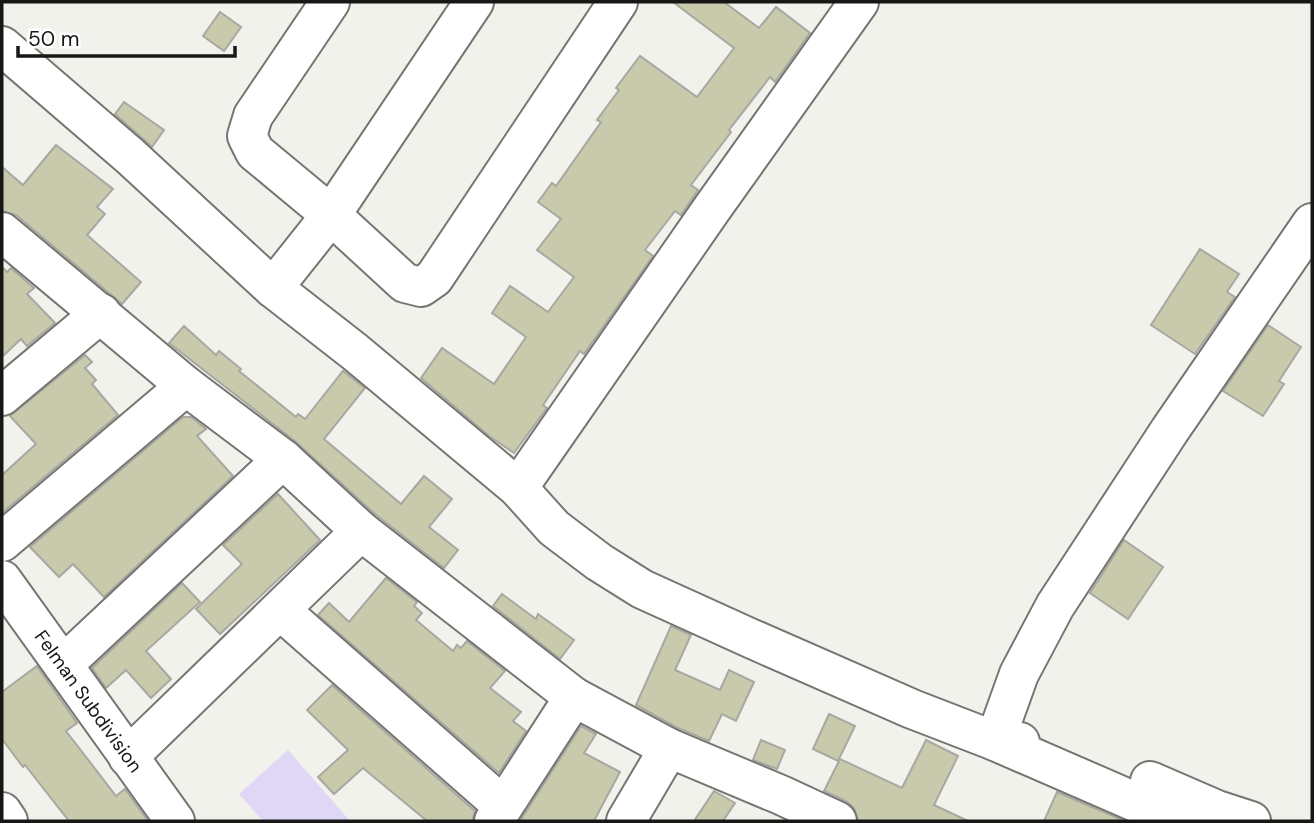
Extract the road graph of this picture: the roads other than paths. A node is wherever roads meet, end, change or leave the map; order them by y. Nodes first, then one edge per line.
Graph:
1 (330, 2) edge
2 (474, 2) edge
3 (618, 2) edge
4 (859, 2) edge
5 (2, 46) edge
6 (331, 215) junction
7 (1312, 223) edge
8 (4, 237) edge
9 (273, 288) junction
10 (101, 313) junction
11 (186, 386) junction
12 (2, 396) edge
13 (283, 460) junction
14 (518, 488) junction
15 (361, 531) junction
16 (2, 541) edge
17 (2, 580) edge
18 (280, 610) junction
19 (63, 665) junction
20 (574, 697) junction
21 (995, 741) junction
22 (669, 748) junction
23 (128, 757) junction
24 (772, 808) edge
25 (2, 812) edge
26 (499, 813) edge
27 (8, 821) edge
28 (175, 821) edge
29 (626, 821) edge
30 (837, 821) edge
31 (1179, 821) edge
32 (1251, 821) edge

1 - 6 street
2 - 6 street
3 - 6 street
4 - 14 street
5 - 9 street
6 - 9 street
7 - 21 street
8 - 10 street
9 - 14 street
10 - 11 street
10 - 12 street
11 - 13 street
11 - 16 street
13 - 15 street
13 - 19 street
14 - 21 street
15 - 18 street
15 - 20 street
17 - 19 street, Felman Subdivision
18 - 23 street
18 - 26 street
19 - 23 street, Felman Subdivision
20 - 22 street
20 - 26 street
21 - 31 street
21 - 32 street
22 - 24 street
22 - 29 street
23 - 28 street, Felman Subdivision
24 - 30 street
25 - 27 street

